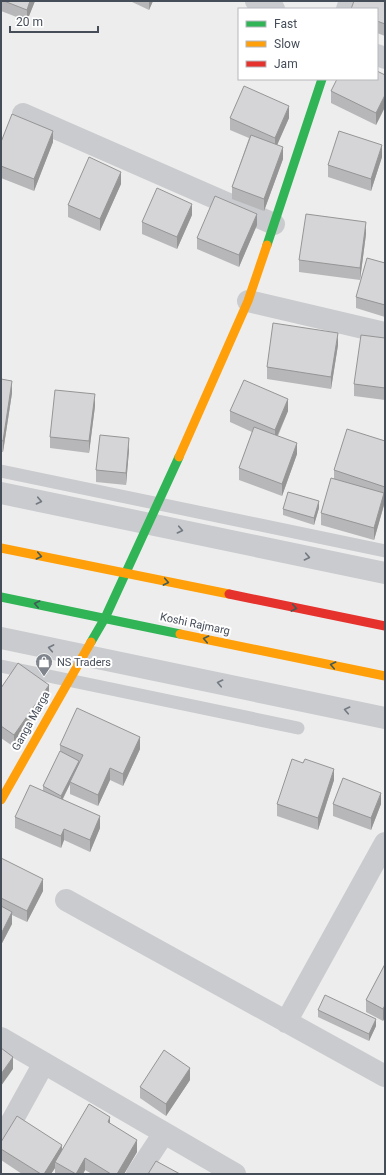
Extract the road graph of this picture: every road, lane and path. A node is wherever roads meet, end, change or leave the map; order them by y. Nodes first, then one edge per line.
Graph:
1 (256, 1) edge
2 (272, 8) edge
3 (322, 80) edge
4 (23, 114) dead end
5 (274, 224) junction
6 (248, 301) junction
7 (385, 333) edge
8 (1, 471) edge
9 (1, 493) edge
10 (153, 514) junction
11 (1, 548) edge
12 (385, 551) edge
13 (385, 573) edge
14 (127, 574) junction
15 (1, 597) edge
16 (105, 618) junction
17 (385, 626) edge
18 (1, 638) edge
19 (85, 655) junction
20 (1, 666) edge
21 (385, 676) edge
22 (68, 680) junction
23 (385, 718) edge
24 (298, 728) dead end
25 (1, 800) edge
26 (385, 843) edge
27 (66, 900) dead end
28 (286, 1022) junction
29 (1, 1038) edge
30 (44, 1063) junction
31 (385, 1076) edge
32 (164, 1133) junction
33 (1, 1141) edge
34 (137, 1174) edge
35 (235, 1174) edge

1 - 2 street
3 - 5 street, Ganga Marga
4 - 5 street
5 - 6 street, Ganga Marga
6 - 7 street
6 - 10 street, Ganga Marga
8 - 10 lane
9 -> 10 street
10 - 12 lane
10 -> 13 street
10 - 14 street, Ganga Marga
11 -> 14 street
14 - 16 street, Ganga Marga
14 -> 17 street
16 -> 15 street, Koshi Rajmarg
16 - 19 street, Ganga Marga
21 -> 16 street, Koshi Rajmarg
19 -> 18 street
19 - 22 street, Ganga Marga
23 -> 19 street
20 - 22 lane
22 - 24 lane
22 - 25 street, Ganga Marga
26 - 28 street
27 - 28 street
28 - 31 street
29 - 30 street
30 - 32 street
30 - 33 street
32 - 34 street
32 - 35 street

